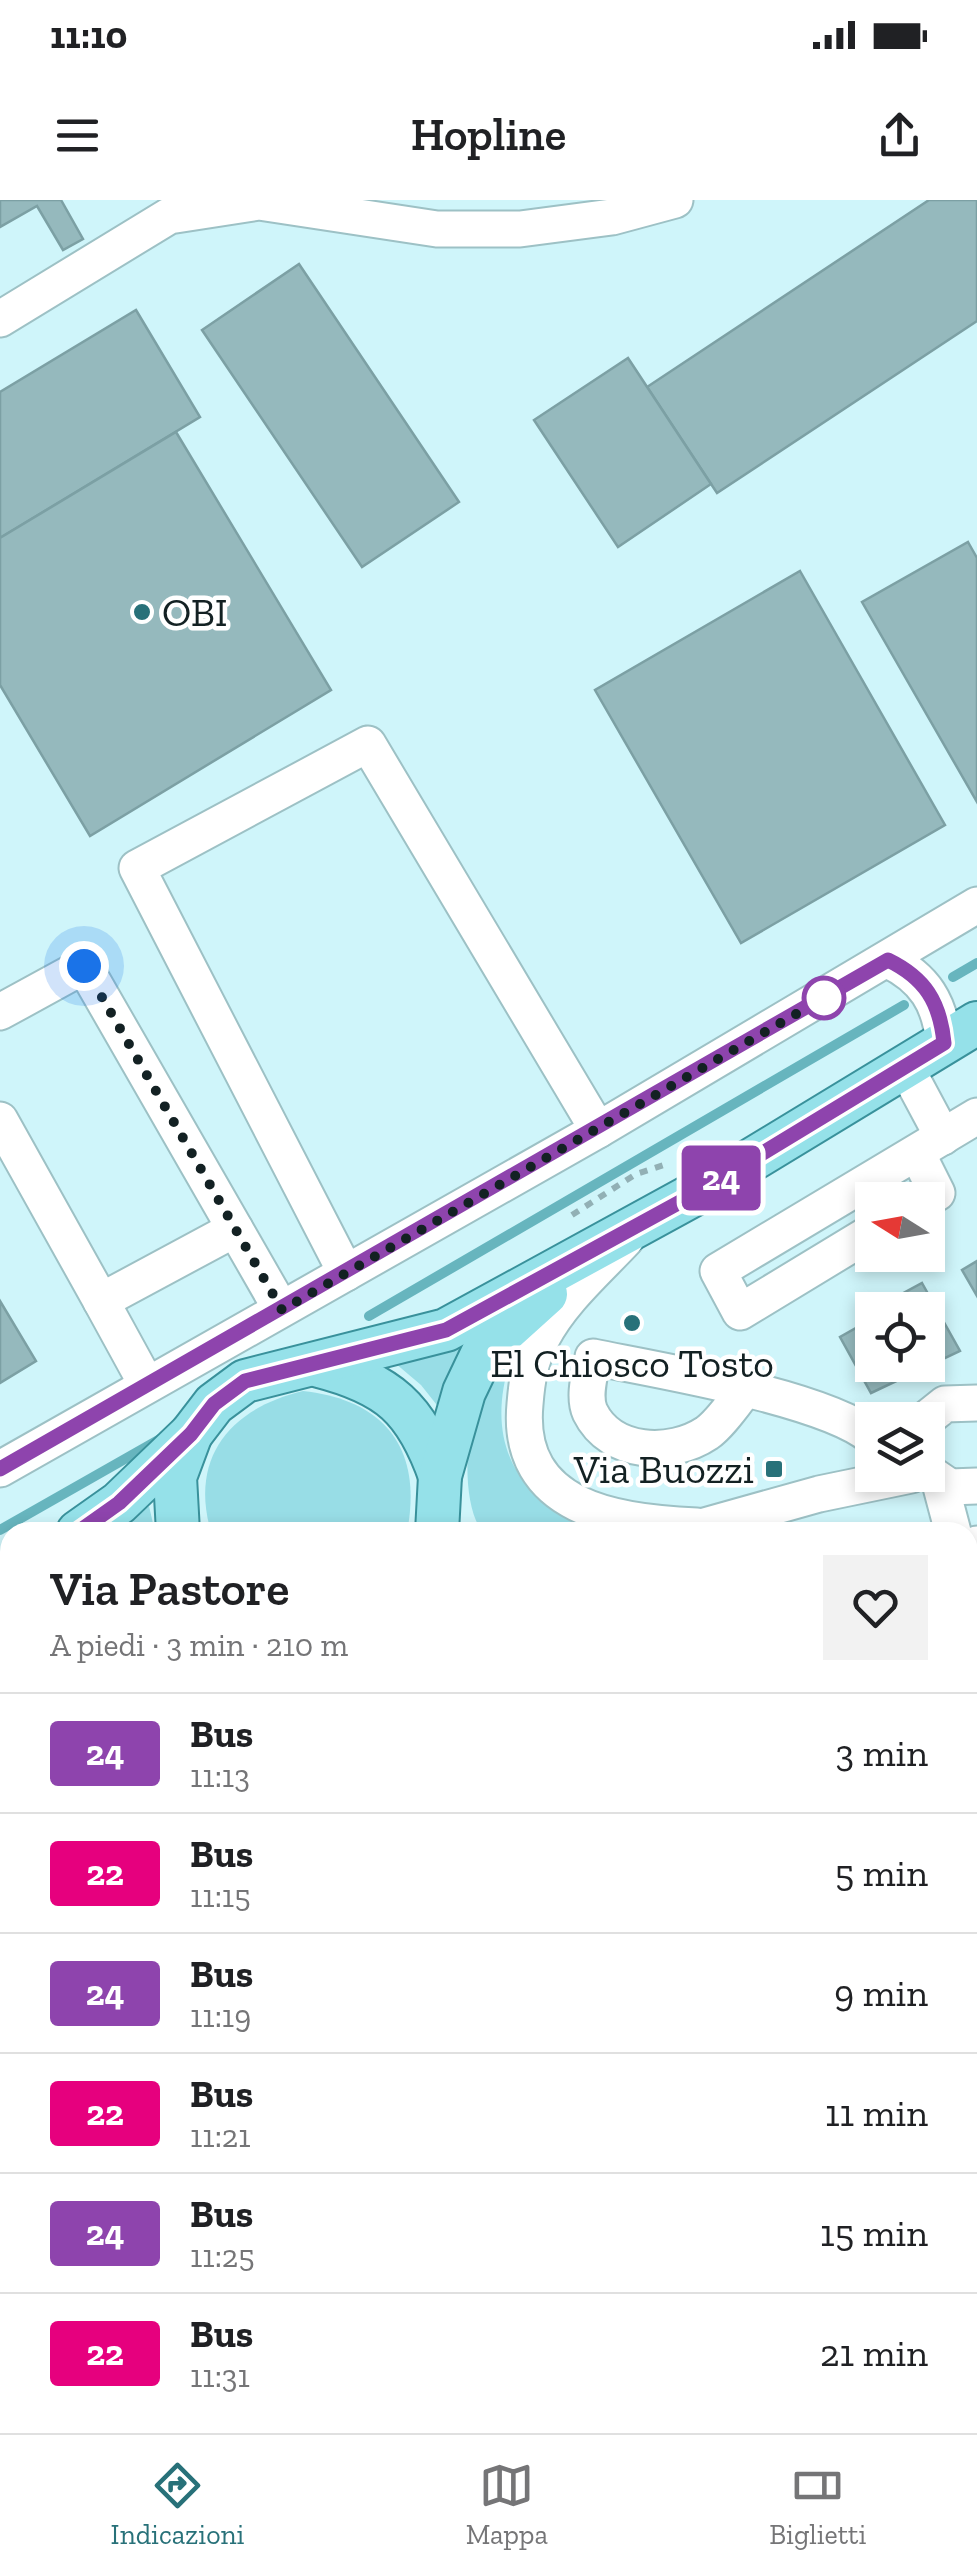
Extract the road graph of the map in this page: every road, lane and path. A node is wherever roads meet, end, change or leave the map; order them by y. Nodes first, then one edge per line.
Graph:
1 (675, 200) edge
2 (608, 209) edge
3 (0, 319) edge
4 (977, 905) edge
5 (888, 960) junction
6 (0, 1012) edge
7 (961, 1033) edge
8 (905, 1066) junction
9 (977, 1116) edge
10 (0, 1120) edge
11 (598, 1130) junction
12 (930, 1145) junction
13 (868, 1182) edge
14 (935, 1182) edge
15 (702, 1190) junction
16 (855, 1190) edge
17 (560, 1223) dead end
18 (641, 1224) junction
19 (235, 1229) junction
20 (855, 1242) edge
21 (599, 1247) junction
22 (346, 1273) junction
23 (101, 1301) junction
24 (282, 1310) junction
25 (319, 1366) junction
26 (147, 1385) junction
27 (744, 1391) dead end
28 (970, 1397) edge
29 (945, 1410) edge
30 (855, 1427) edge
31 (191, 1434) junction
32 (855, 1463) edge
33 (0, 1469) edge
34 (440, 1476) junction
35 (945, 1484) edge
36 (977, 1486) edge
37 (855, 1488) edge
38 (933, 1492) edge
39 (819, 1494) junction
40 (92, 1522) edge
41 (177, 1522) edge
42 (442, 1522) edge
43 (627, 1522) edge
44 (716, 1522) edge
45 (948, 1522) edge

1 - 2 street
2 - 3 street
4 - 5 street
5 - 7 street
5 - 11 street
6 - 19 street
7 - 8 main road
8 - 12 street
8 - 15 main road
9 - 12 street
10 - 23 street
11 - 22 street
11 - 22 street
12 - 13 street
12 - 14 street
15 - 17 path
15 - 18 main road
16 - 20 street
18 - 21 main road
18 - 43 street
19 - 23 street
19 - 24 street
21 - 25 main road
21 - 34 main road
22 - 24 street
23 - 26 street
24 - 26 street
25 - 31 main road
25 - 34 main road
26 - 33 street
27 - 30 street
28 - 29 street
31 - 40 main road
31 - 41 main road
32 - 39 street
34 - 42 main road
35 - 36 street
37 - 39 street
38 - 45 street
39 - 44 street

